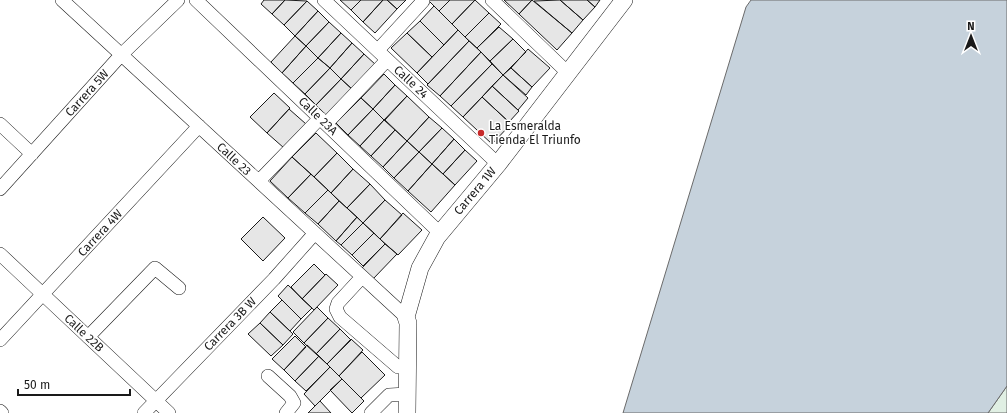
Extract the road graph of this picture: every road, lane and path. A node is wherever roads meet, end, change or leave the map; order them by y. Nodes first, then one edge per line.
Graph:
1 (62, 0) edge
2 (178, 0) edge
3 (196, 0) edge
4 (324, 0) edge
5 (492, 0) edge
6 (624, 0) edge
7 (423, 1) dead end
8 (378, 50) junction
9 (121, 55) junction
10 (388, 60) junction
11 (568, 73) junction
12 (323, 121) junction
13 (0, 124) edge
14 (199, 126) junction
15 (32, 154) junction
16 (498, 164) junction
17 (259, 182) junction
18 (0, 189) edge
19 (315, 233) junction
20 (440, 233) junction
21 (0, 254) edge
22 (362, 277) junction
23 (179, 288) dead end
24 (42, 294) junction
25 (406, 317) junction
26 (88, 337) junction
27 (0, 340) edge
28 (408, 367) junction
29 (268, 376) dead end
30 (407, 394) junction
31 (155, 400) junction
32 (144, 413) edge
33 (169, 413) edge
34 (286, 413) edge
35 (371, 413) edge
36 (407, 413) edge

1 - 9 street, Calle 23
2 - 9 street, Carrera 5W
3 - 12 street, Calle 23A
4 - 8 street, Calle 24
5 - 11 street
6 - 11 street, Carrera 1W
7 - 8 street
8 - 10 street, Calle 24
9 - 14 street, Calle 23
9 - 15 street, Carrera 5W
10 - 12 street
10 - 16 street, Calle 24
11 - 16 street, Carrera 1W
12 - 17 street
12 - 20 street, Calle 23A
13 - 15 street
14 - 17 street, Calle 23
14 - 24 street, Carrera 4W
15 - 18 street, Carrera 5W
16 - 20 street, Carrera 1W
17 - 19 street, Calle 23
19 - 22 street, Calle 23
19 - 31 street, Carrera 3B W
20 - 25 street, Carrera 1W
21 - 24 street, Calle 22B
22 - 25 street, Calle 23
22 - 28 street
23 - 26 street
24 - 26 street, Calle 22B
24 - 27 street, Carrera 4W
25 - 28 street, Carrera 1W
26 - 31 street, Calle 22B
28 - 30 street, Carrera 1W
29 - 34 street
30 - 35 street
30 - 36 street, Carrera 1W
31 - 32 street, Carrera 3B W
31 - 33 street, Calle 22B

